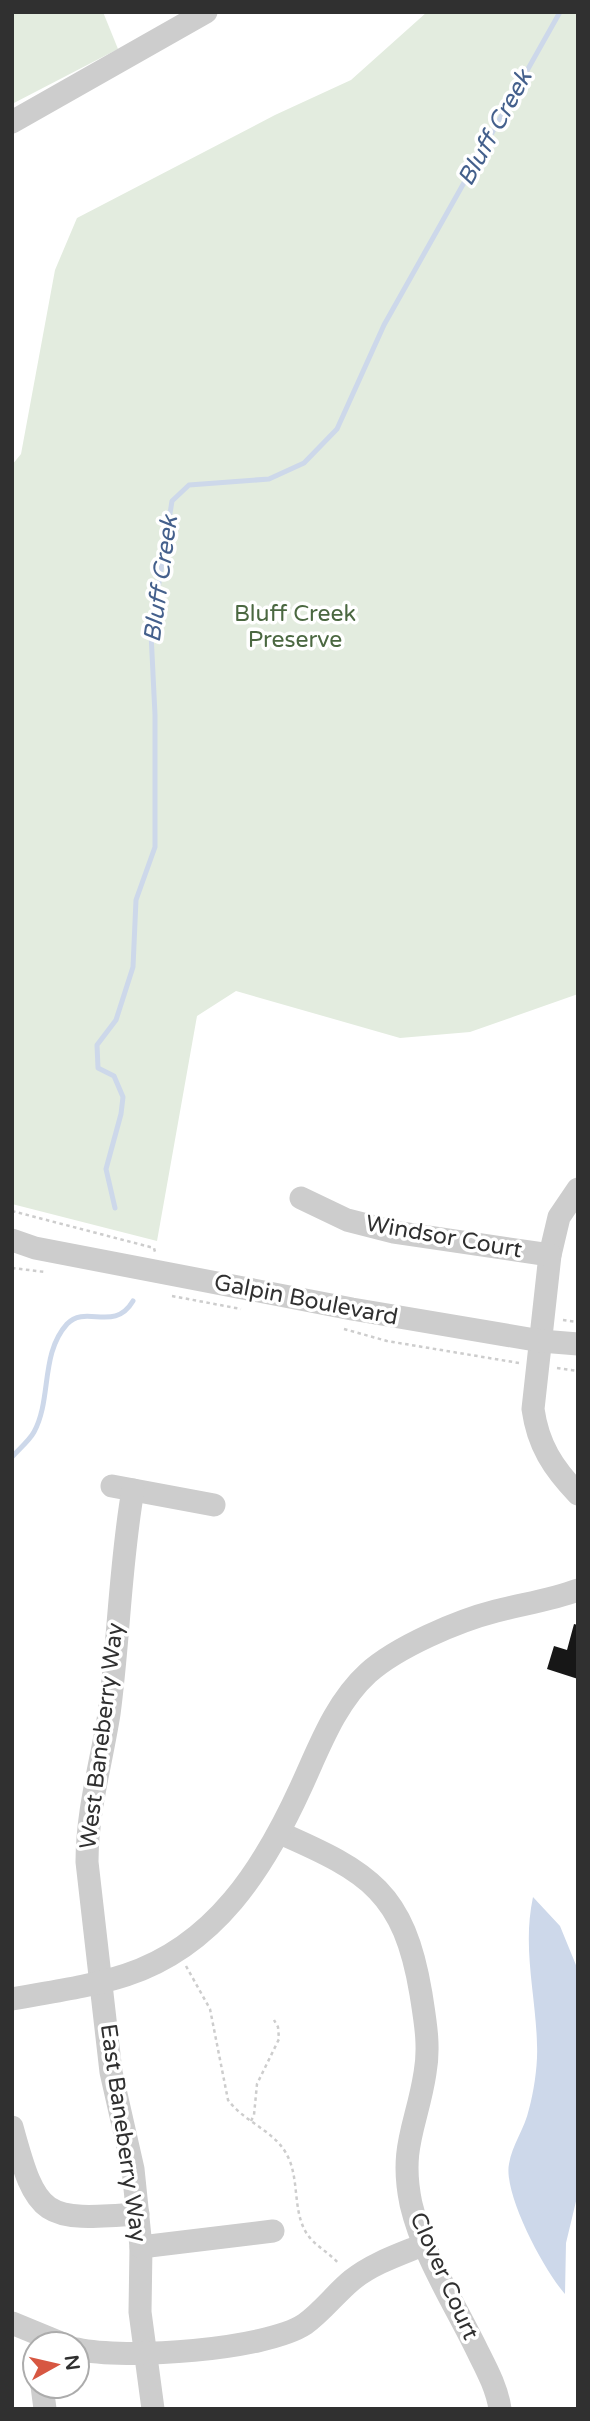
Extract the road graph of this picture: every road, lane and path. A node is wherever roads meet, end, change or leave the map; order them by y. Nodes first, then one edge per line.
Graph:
1 (206, 12) edge
2 (12, 122) edge
3 (578, 1189) edge
4 (301, 1198) dead end
5 (12, 1211) edge
6 (12, 1240) edge
7 (24, 1249) edge
8 (550, 1255) junction
9 (12, 1268) edge
10 (47, 1272) dead end
11 (161, 1272) junction
12 (170, 1296) dead end
13 (246, 1310) dead end
14 (336, 1327) dead end
15 (541, 1341) junction
16 (578, 1345) edge
17 (537, 1365) junction
18 (578, 1371) edge
19 (578, 1494) edge
20 (214, 1505) dead end
21 (578, 1590) edge
22 (280, 1833) junction
23 (177, 1952) junction
24 (102, 1982) junction
25 (12, 1999) edge
26 (274, 2020) dead end
27 (250, 2122) junction
28 (12, 2127) edge
29 (138, 2214) junction
30 (273, 2231) dead end
31 (425, 2244) junction
32 (141, 2247) junction
33 (353, 2279) junction
34 (91, 2350) edge
35 (145, 2354) junction
36 (153, 2409) edge
37 (500, 2409) edge

1 - 2 street
3 - 8 street
4 - 8 street, Windsor Court
5 - 11 path
6 - 7 street, Galpin Boulevard
7 - 11 street, Galpin Boulevard
8 - 15 street
9 - 10 path
11 - 15 street, Galpin Boulevard
12 - 13 path
14 - 17 path
15 - 16 street, Galpin Boulevard
15 - 17 street
17 - 18 path
17 - 19 street
20 - 24 street, West Baneberry Way
21 - 22 street
22 - 23 street
22 - 31 street, Clover Court
23 - 24 street
23 - 27 path
24 - 25 street
24 - 29 street, East Baneberry Way
26 - 27 path
27 - 33 path
28 - 29 street
29 - 32 street, East Baneberry Way
30 - 32 street
31 - 33 street
31 - 37 street, Clover Court
32 - 35 street, East Baneberry Way
33 - 35 street
34 - 35 street
35 - 36 street, East Baneberry Way

